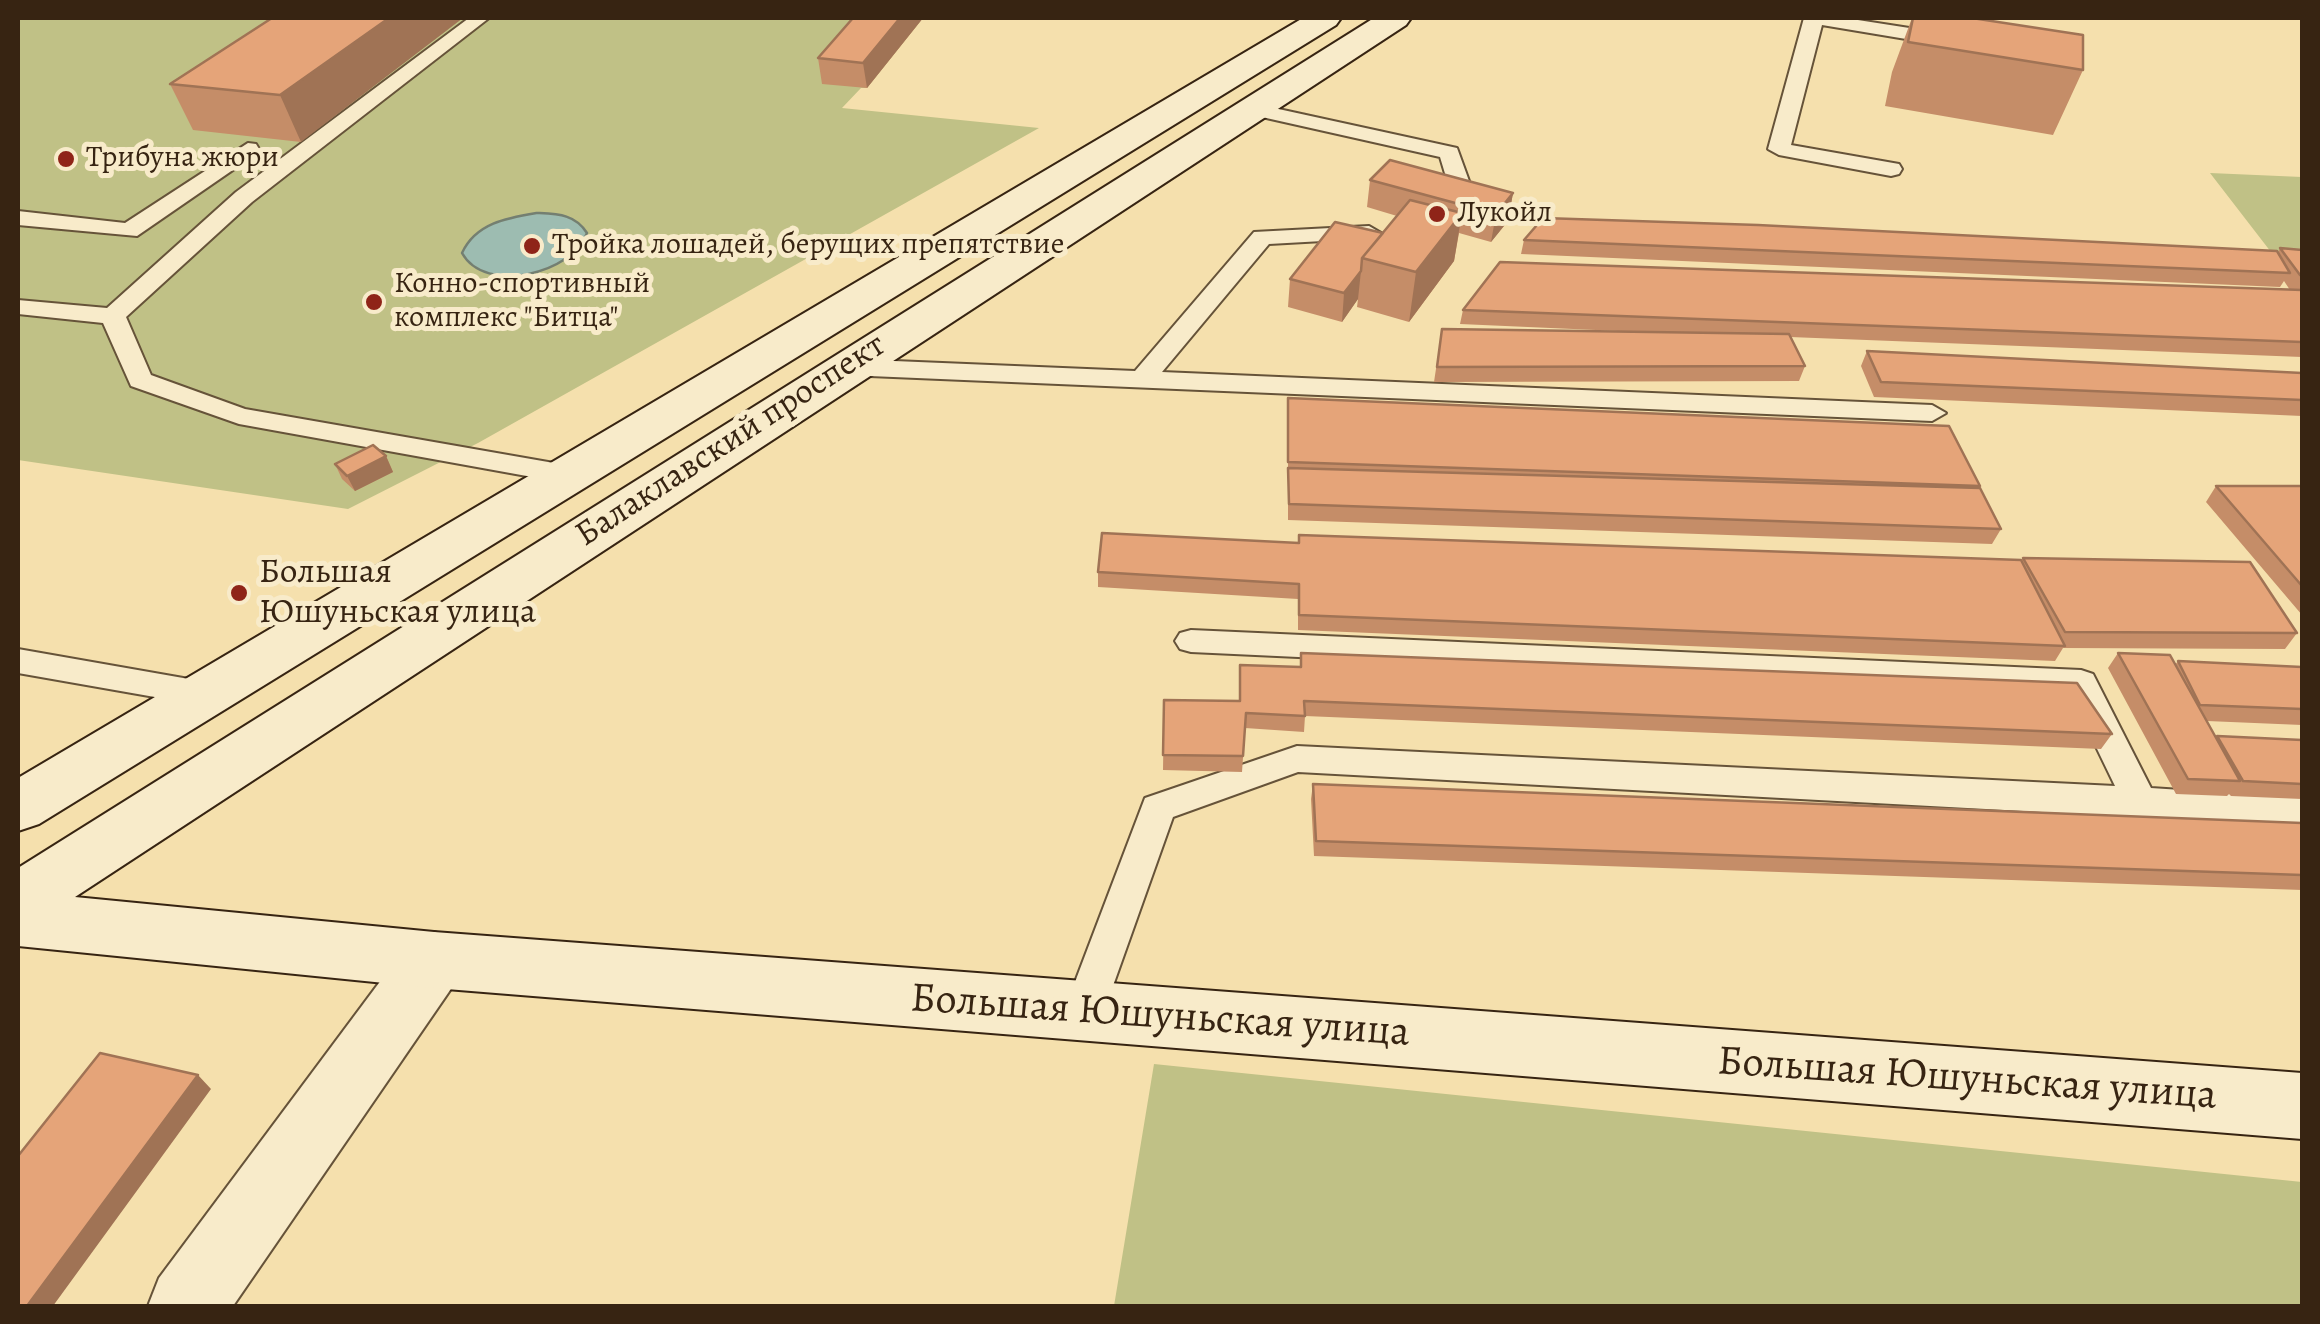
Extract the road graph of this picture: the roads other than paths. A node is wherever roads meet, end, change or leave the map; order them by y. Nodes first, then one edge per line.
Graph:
1 (480, 18) edge
2 (1325, 18) edge
3 (1395, 18) edge
4 (1814, 18) edge
5 (1957, 42) edge
6 (1251, 109) junction
7 (248, 149) dead end
8 (1891, 169) dead end
9 (1446, 204) edge
10 (18, 218) edge
11 (1390, 232) edge
12 (18, 307) edge
13 (113, 316) junction
14 (846, 367) junction
15 (1144, 376) junction
16 (1932, 412) dead end
17 (571, 475) junction
18 (1191, 641) dead end
19 (18, 662) edge
20 (206, 694) junction
21 (2140, 801) junction
22 (18, 807) edge
23 (2302, 812) edge
24 (18, 900) edge
25 (18, 918) edge
26 (434, 960) junction
27 (1084, 1011) junction
28 (2302, 1106) edge
29 (187, 1306) edge

1 - 13 lane
2 - 17 main road, Балаклавский проспект
3 - 6 main road, Балаклавский проспект
4 - 5 lane
4 - 8 lane
6 - 9 lane
6 - 14 main road, Балаклавский проспект
7 - 10 lane
11 - 15 lane
12 - 13 lane
13 - 17 lane
14 - 15 lane
14 - 24 main road, Балаклавский проспект
15 - 16 lane
17 - 20 main road, Балаклавский проспект
18 - 21 lane
19 - 20 lane
20 - 22 main road, Балаклавский проспект
21 - 23 lane
21 - 27 lane
25 - 26 main road, Большая Юшуньская улица
26 - 27 main road, Большая Юшуньская улица
26 - 29 main road
27 - 28 main road, Большая Юшуньская улица

